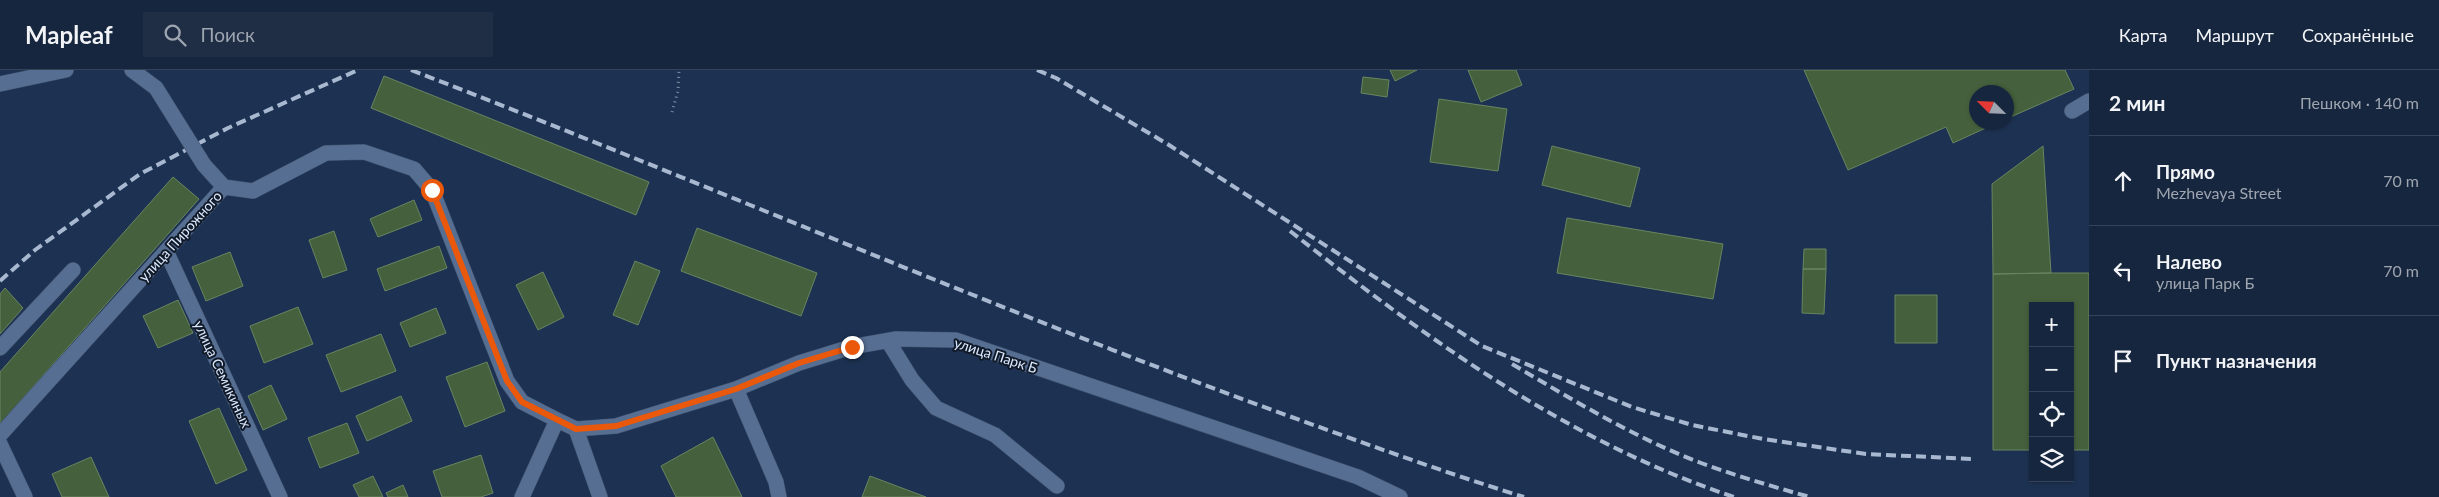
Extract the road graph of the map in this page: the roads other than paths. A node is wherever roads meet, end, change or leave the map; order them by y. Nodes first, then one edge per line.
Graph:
1 (66, 70) edge
2 (132, 70) edge
3 (2, 85) edge
4 (2089, 100) edge
5 (2072, 111) dead end
6 (414, 169) joint
7 (224, 187) junction
8 (166, 252) junction
9 (73, 270) dead end
10 (888, 340) junction
11 (0, 348) edge
12 (736, 389) junction
13 (557, 420) junction
14 (576, 429) junction
15 (0, 435) edge
16 (0, 444) edge
17 (1057, 486) dead end
18 (25, 497) edge
19 (280, 497) edge
20 (522, 497) edge
21 (600, 497) edge
22 (779, 497) edge
23 (1400, 497) edge

1 - 3 street
2 - 7 street, bridge
4 - 5 street
6 - 7 street, улица Пирожного
6 - 13 street, улица Парк Б
7 - 8 street, улица Пирожного
8 - 15 street, улица Пирожного
8 - 19 street, улица Семикиных
9 - 11 street
10 - 12 street, улица Парк Б
10 - 17 street
10 - 23 street, улица Парк Б
12 - 14 street, улица Парк Б
12 - 22 street
13 - 14 street, улица Парк Б
13 - 20 street
14 - 21 street
16 - 18 street

